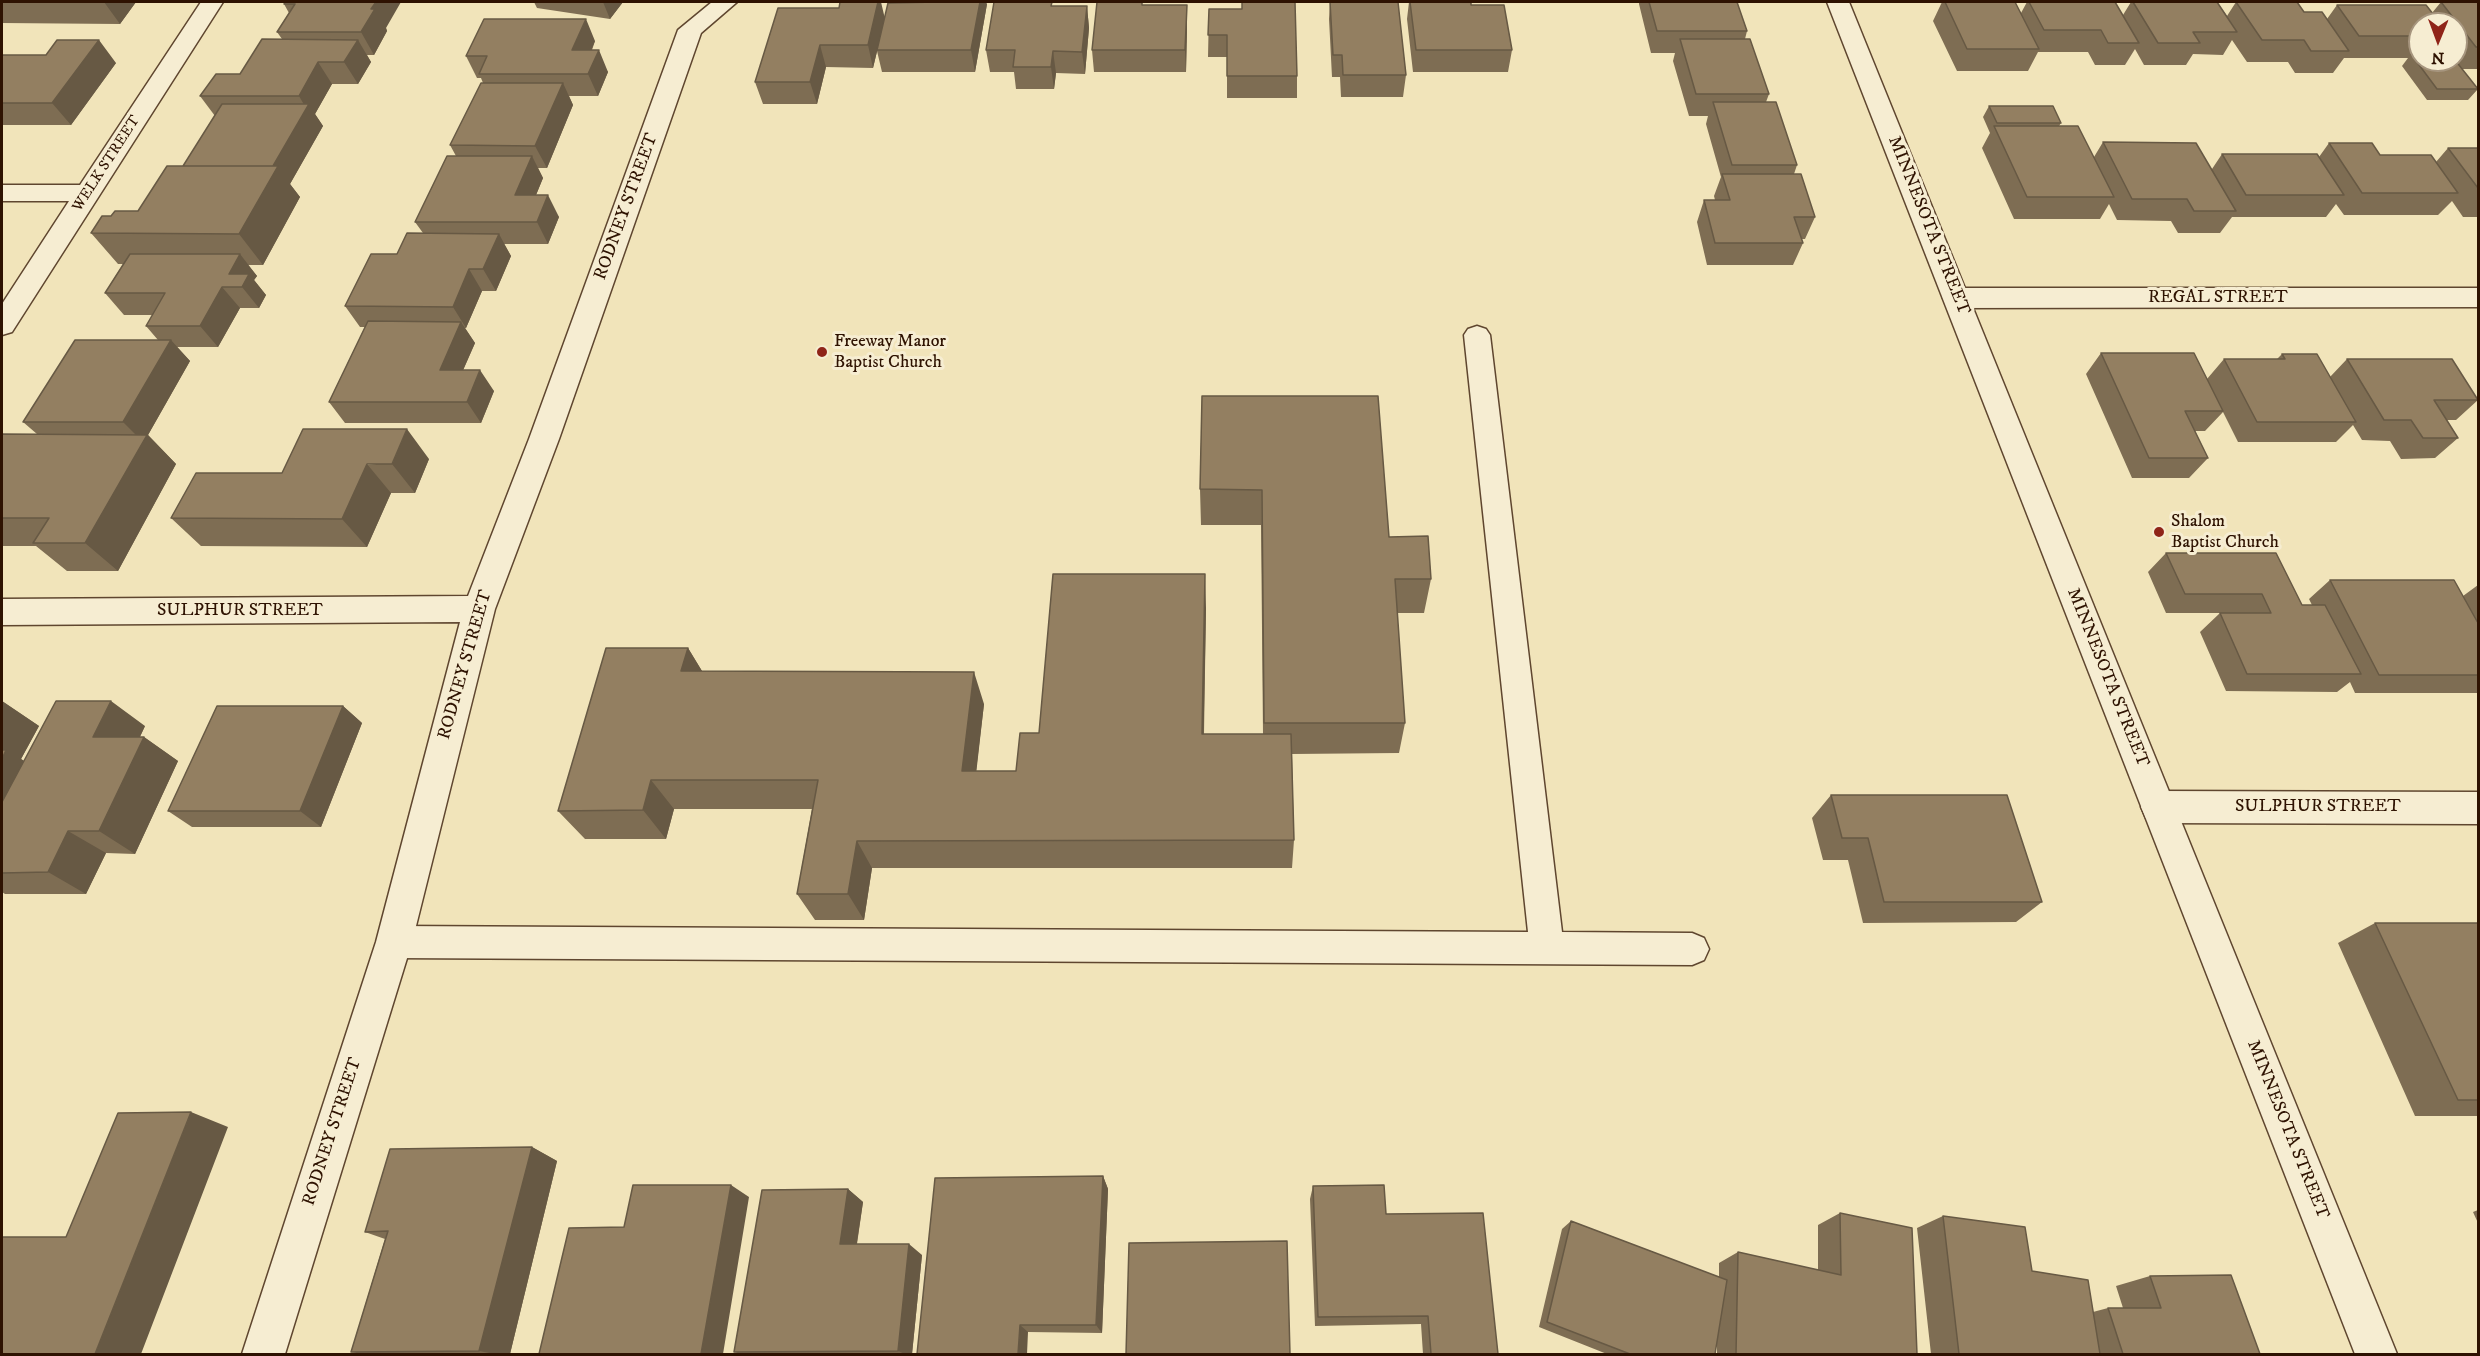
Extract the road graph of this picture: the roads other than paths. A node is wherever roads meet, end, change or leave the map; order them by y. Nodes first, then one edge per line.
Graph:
1 (212, 2) edge
2 (726, 2) edge
3 (1839, 2) edge
4 (2, 192) edge
5 (89, 193) junction
6 (1957, 298) junction
7 (2478, 298) edge
8 (2, 325) edge
9 (1477, 335) dead end
10 (479, 609) junction
11 (2, 612) edge
12 (2158, 807) junction
13 (2478, 808) edge
14 (393, 942) junction
15 (1548, 948) junction
16 (1692, 949) dead end
17 (263, 1354) edge
18 (2376, 1354) edge

1 - 5 street, WELK STREET
2 - 10 street, RODNEY STREET
3 - 6 street, MINNESOTA STREET
4 - 5 street
5 - 8 street, WELK STREET
6 - 7 street, REGAL STREET
6 - 12 street, MINNESOTA STREET
9 - 15 lane
10 - 11 street, SULPHUR STREET
10 - 14 street, RODNEY STREET
12 - 13 street, SULPHUR STREET
12 - 18 street, MINNESOTA STREET
14 - 15 lane
14 - 17 street, RODNEY STREET
15 - 16 lane

